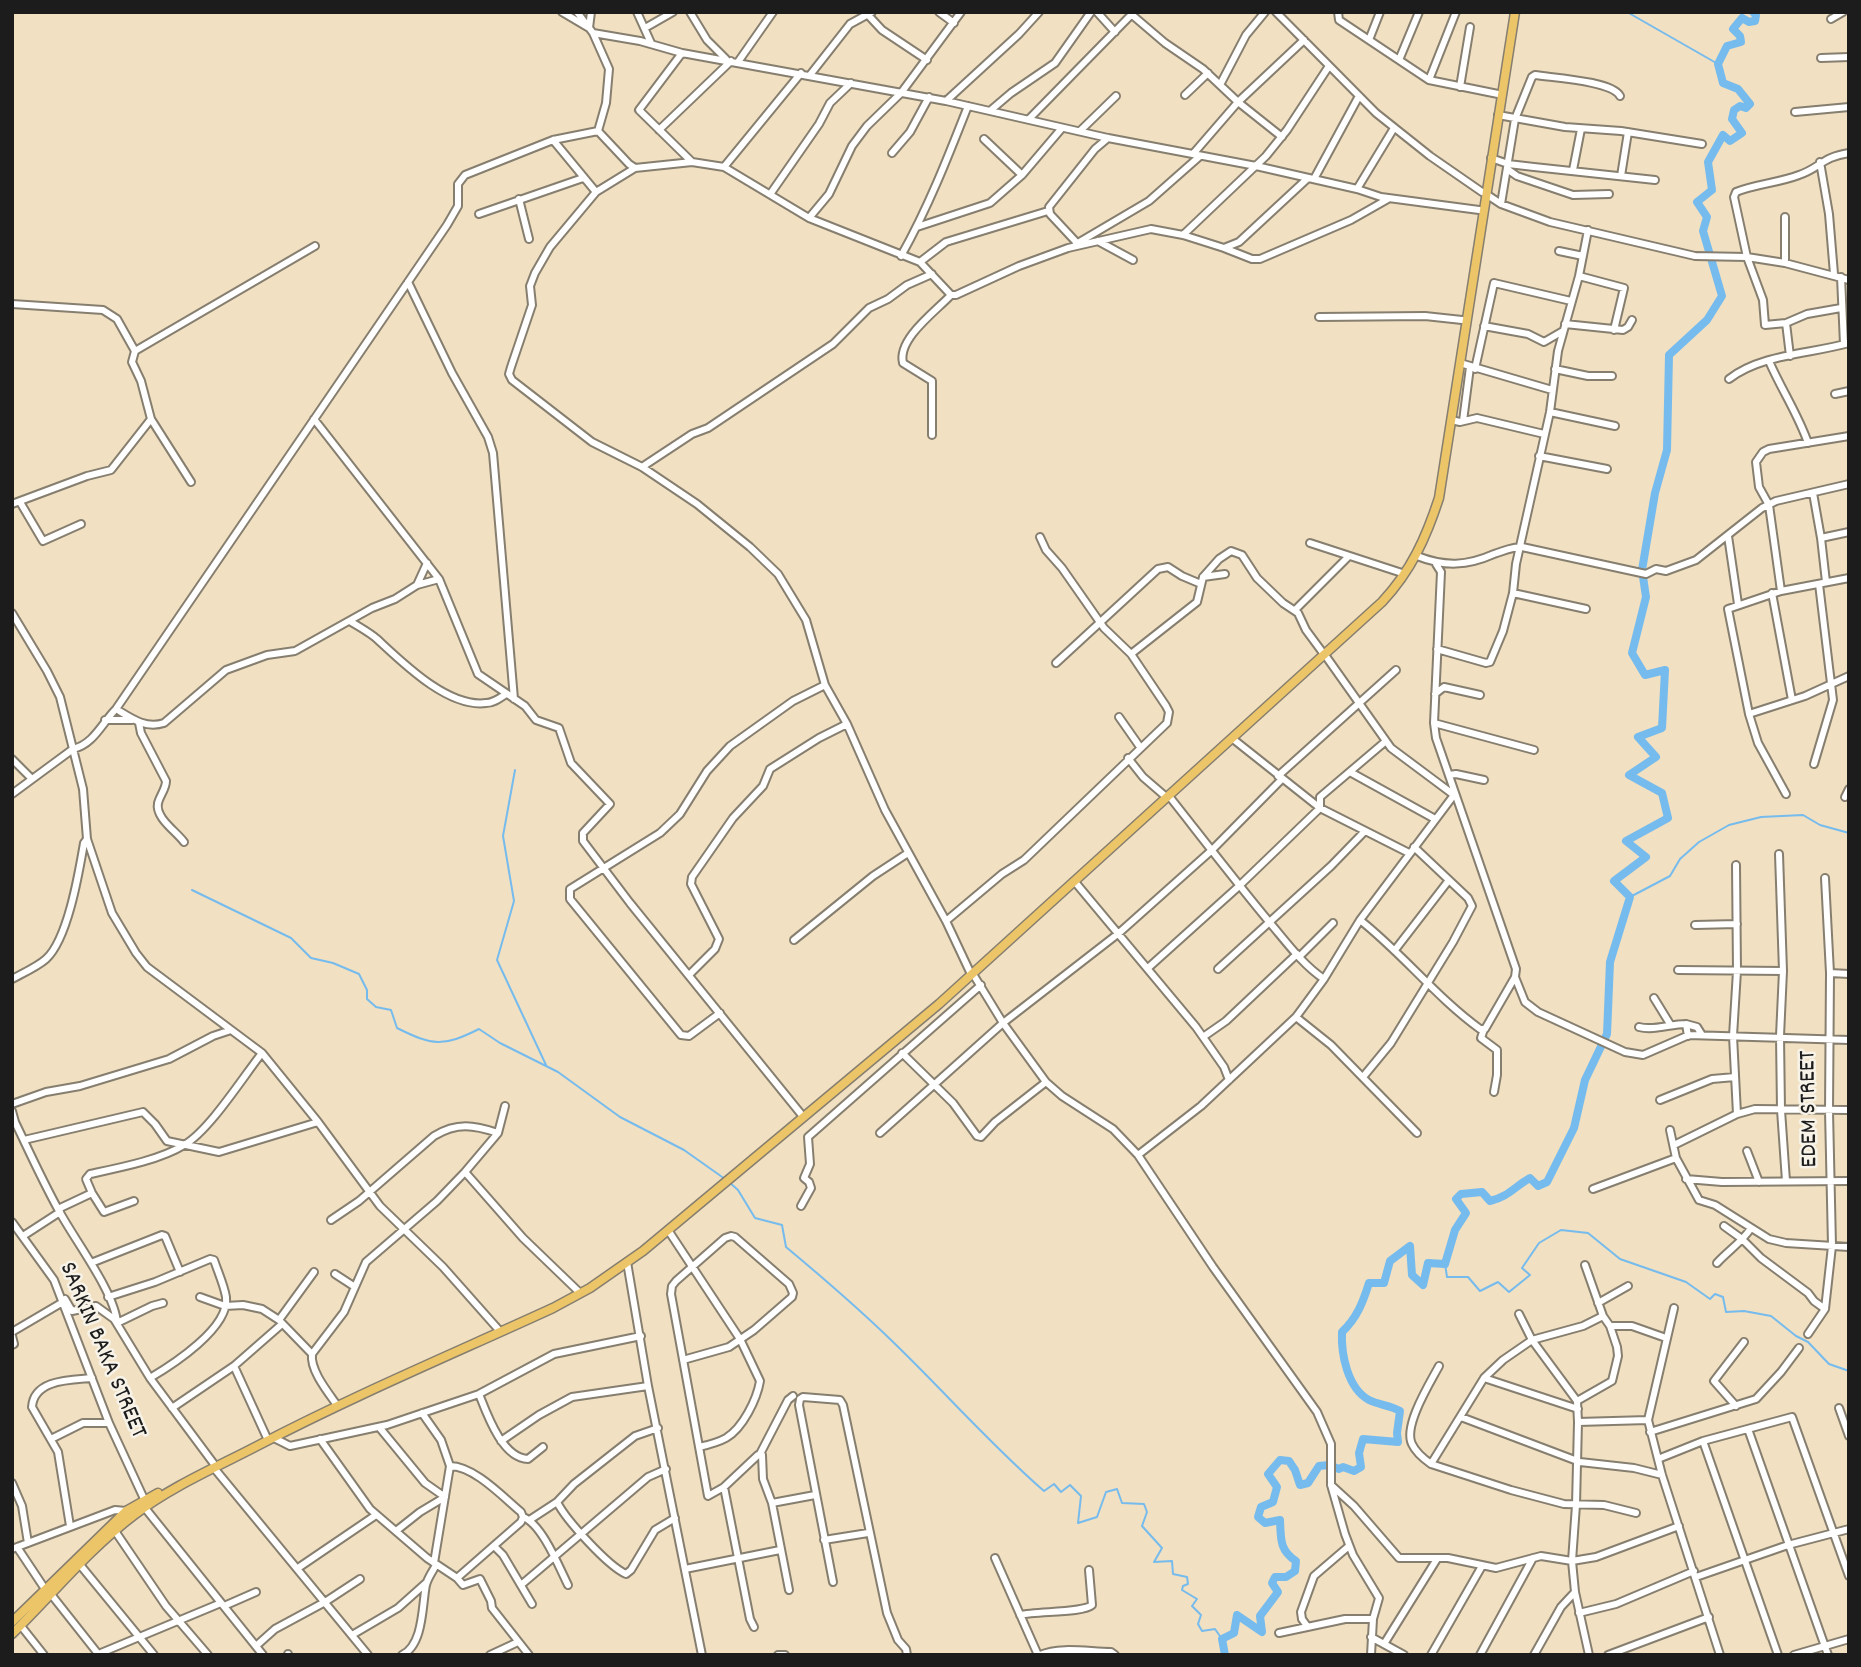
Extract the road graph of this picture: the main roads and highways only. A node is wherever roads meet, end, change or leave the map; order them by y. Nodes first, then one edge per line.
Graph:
1 (1513, 12) edge
2 (1484, 193) junction
3 (1470, 282) junction
4 (1324, 654) junction
5 (1167, 796) junction
6 (1090, 865) junction
7 (971, 973) junction
8 (350, 1400) junction
9 (270, 1438) junction
10 (145, 1504) junction
11 (48, 1591) junction
12 (17, 1624) edge
13 (12, 1634) edge

1 - 2 main road
1 - 2 main road
2 - 3 main road
2 - 3 main road
3 - 4 main road
3 - 4 main road
4 - 5 main road
4 - 5 main road
5 - 6 main road
6 - 7 main road
6 - 7 main road
7 - 8 main road
7 - 8 main road
8 - 9 main road
8 - 9 main road
9 - 10 main road
10 - 11 main road
10 - 11 main road
11 - 12 main road
12 - 13 main road

